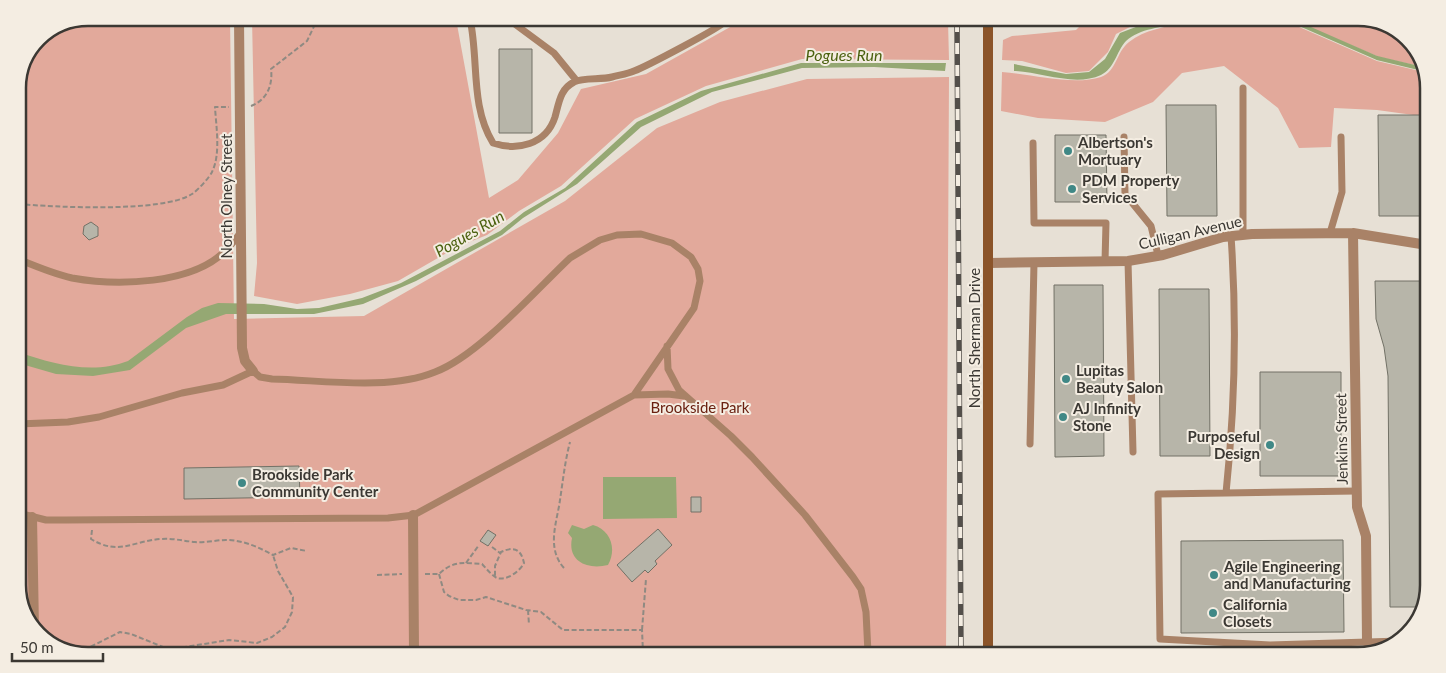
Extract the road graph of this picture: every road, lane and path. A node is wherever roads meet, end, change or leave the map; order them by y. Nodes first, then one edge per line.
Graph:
1 (239, 26) edge
2 (314, 26) edge
3 (471, 26) edge
4 (517, 26) edge
5 (716, 26) edge
6 (988, 26) edge
7 (576, 80) junction
8 (1242, 88) dead end
9 (230, 107) dead end
10 (249, 107) dead end
11 (1124, 137) dead end
12 (1341, 137) dead end
13 (1033, 143) dead end
14 (26, 204) edge
15 (241, 231) junction
16 (1330, 233) junction
17 (1354, 233) junction
18 (1243, 234) junction
19 (1231, 236) junction
20 (1420, 244) edge
21 (1158, 255) junction
22 (26, 262) edge
23 (1105, 262) junction
24 (1128, 262) junction
25 (990, 263) junction
26 (1034, 263) junction
27 (667, 346) junction
28 (252, 371) junction
29 (634, 395) junction
30 (686, 397) junction
31 (26, 424) edge
32 (573, 430) junction
33 (1030, 444) dead end
34 (1133, 452) dead end
35 (1357, 491) junction
36 (1226, 493) junction
37 (26, 515) edge
38 (413, 515) junction
39 (32, 517) junction
40 (92, 520) junction
41 (479, 545) dead end
42 (492, 547) dead end
43 (307, 551) dead end
44 (500, 553) junction
45 (273, 556) junction
46 (466, 563) junction
47 (564, 568) dead end
48 (413, 574) junction
49 (439, 574) junction
50 (377, 575) dead end
51 (495, 576) junction
52 (646, 579) dead end
53 (528, 610) junction
54 (34, 613) edge
55 (528, 625) dead end
56 (642, 630) junction
57 (1367, 642) junction
58 (1382, 642) edge
59 (90, 647) edge
60 (163, 647) edge
61 (190, 647) edge
62 (414, 647) edge
63 (643, 647) edge
64 (868, 647) edge
65 (988, 647) edge

1 - 15 street, North Olney Street
2 - 10 path
3 - 7 lane
4 - 7 lane
5 - 7 lane
6 - 25 main road, North Sherman Drive
8 - 18 lane
9 - 14 path
11 - 21 lane
12 - 16 lane
13 - 23 lane
15 - 22 lane
15 - 28 street, North Olney Street
16 - 17 street, Culligan Avenue
16 - 18 street, Culligan Avenue
17 - 20 street, Culligan Avenue
17 - 35 street, Jenkins Street
18 - 19 street, Culligan Avenue
19 - 21 street, Culligan Avenue
19 - 36 lane
21 - 24 street, Culligan Avenue
23 - 24 street, Culligan Avenue
23 - 26 street, Culligan Avenue
24 - 34 lane
25 - 26 street, Culligan Avenue
25 - 65 main road, North Sherman Drive
26 - 33 lane
27 - 28 lane
27 - 29 lane
27 - 30 lane
28 - 31 lane
29 - 30 lane
29 - 32 lane
30 - 64 lane
32 - 38 lane
32 - 47 path
35 - 36 lane
35 - 57 street, Jenkins Street
36 - 57 lane
37 - 39 lane
38 - 40 lane
38 - 48 street
39 - 40 lane
39 - 54 street
40 - 45 path
41 - 46 path
42 - 44 path
43 - 45 path
44 - 51 path
44 - 51 path
45 - 61 path
46 - 49 path
46 - 51 path
48 - 49 path
48 - 50 path
48 - 62 street
49 - 53 path
52 - 56 path
53 - 55 path
53 - 56 path
56 - 63 path
57 - 58 lane
59 - 60 path

